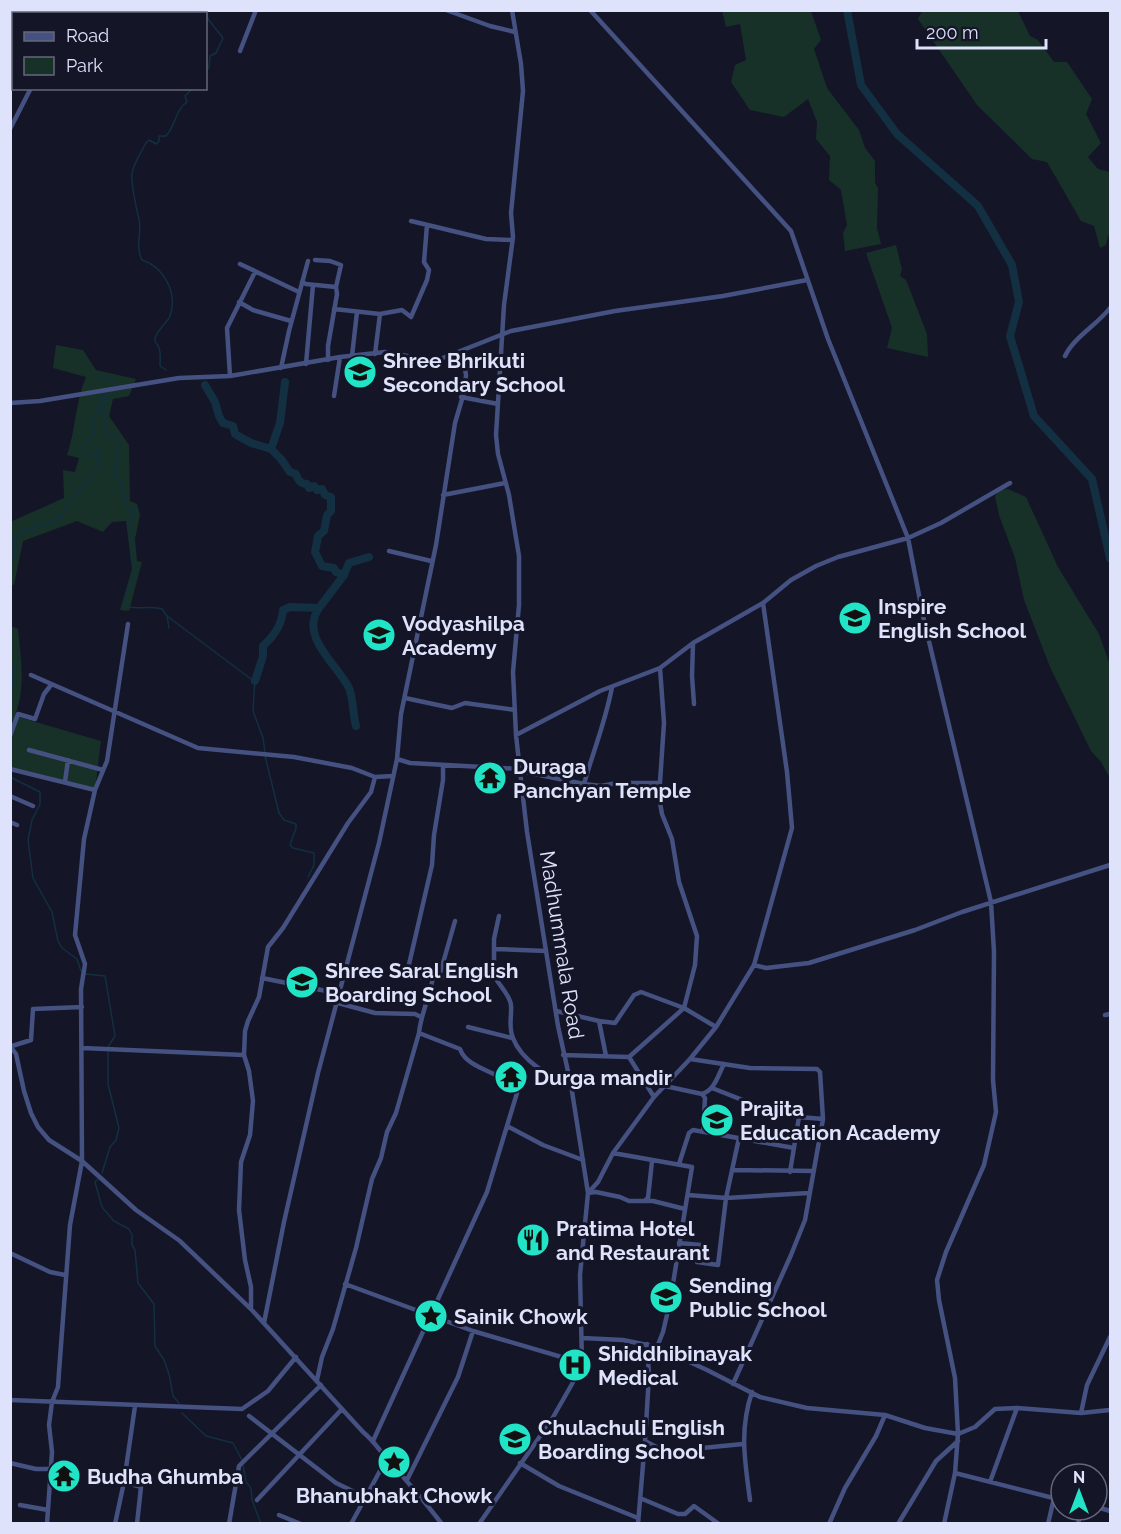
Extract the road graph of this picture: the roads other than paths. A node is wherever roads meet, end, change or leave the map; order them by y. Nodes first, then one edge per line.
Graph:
1 (256, 10) edge
2 (446, 10) edge
3 (512, 10) edge
4 (590, 10) edge
5 (515, 32) junction
6 (240, 51) dead end
7 (30, 90) edge
8 (10, 129) edge
9 (411, 221) dead end
10 (427, 225) junction
11 (512, 240) junction
12 (315, 260) dead end
13 (308, 261) dead end
14 (240, 264) dead end
15 (255, 272) junction
16 (807, 280) junction
17 (302, 282) junction
18 (313, 285) junction
19 (336, 287) junction
20 (299, 292) junction
21 (239, 302) junction
22 (1110, 308) edge
23 (334, 309) junction
24 (357, 312) junction
25 (380, 314) junction
26 (291, 321) junction
27 (502, 336) junction
28 (462, 351) junction
29 (375, 354) junction
30 (352, 356) junction
31 (1065, 356) dead end
32 (340, 357) junction
33 (328, 360) junction
34 (306, 364) junction
35 (281, 368) junction
36 (230, 376) junction
37 (334, 396) dead end
38 (461, 397) junction
39 (10, 403) edge
40 (498, 404) junction
41 (505, 483) junction
42 (1010, 483) dead end
43 (443, 495) junction
44 (908, 538) junction
45 (389, 551) dead end
46 (431, 561) junction
47 (763, 603) junction
48 (128, 624) dead end
49 (693, 643) junction
50 (660, 668) junction
51 (31, 675) dead end
52 (51, 685) junction
53 (612, 687) junction
54 (405, 698) junction
55 (694, 704) dead end
56 (515, 710) junction
57 (115, 711) junction
58 (516, 735) junction
59 (10, 736) edge
60 (29, 750) dead end
61 (397, 759) junction
62 (68, 760) junction
63 (443, 765) junction
64 (10, 769) edge
65 (103, 770) junction
66 (520, 770) junction
67 (393, 776) junction
68 (375, 777) junction
69 (65, 782) junction
70 (660, 783) junction
71 (584, 784) junction
72 (95, 790) junction
73 (10, 796) edge
74 (33, 806) dead end
75 (10, 822) edge
76 (17, 825) dead end
77 (1110, 865) edge
78 (991, 902) junction
79 (499, 916) dead end
80 (455, 921) dead end
81 (495, 949) junction
82 (546, 951) junction
83 (754, 965) junction
84 (494, 976) junction
85 (436, 977) junction
86 (262, 978) junction
87 (341, 994) junction
88 (338, 1003) junction
89 (82, 1007) junction
90 (684, 1008) junction
91 (556, 1011) junction
92 (421, 1017) junction
93 (599, 1021) junction
94 (468, 1027) dead end
95 (716, 1027) junction
96 (419, 1032) junction
97 (512, 1038) junction
98 (11, 1046) edge
99 (82, 1048) junction
100 (244, 1054) junction
101 (563, 1055) junction
102 (606, 1056) junction
103 (629, 1057) junction
104 (690, 1059) junction
105 (724, 1064) junction
106 (571, 1085) junction
107 (663, 1087) junction
108 (712, 1088) junction
109 (702, 1094) junction
110 (654, 1097) junction
111 (799, 1117) junction
112 (822, 1122) junction
113 (507, 1126) junction
114 (703, 1132) junction
115 (739, 1138) junction
116 (794, 1148) junction
117 (613, 1153) junction
118 (583, 1160) junction
119 (82, 1161) junction
120 (652, 1161) junction
121 (679, 1164) junction
122 (733, 1170) junction
123 (814, 1171) junction
124 (790, 1172) junction
125 (588, 1193) junction
126 (809, 1193) junction
127 (688, 1195) junction
128 (726, 1198) junction
129 (642, 1203) junction
130 (685, 1209) junction
131 (679, 1243) junction
132 (11, 1254) edge
133 (65, 1275) junction
134 (345, 1284) junction
135 (250, 1309) junction
136 (432, 1316) junction
137 (264, 1323) junction
138 (473, 1331) junction
139 (1110, 1337) edge
140 (582, 1338) junction
141 (647, 1344) junction
142 (657, 1347) junction
143 (296, 1357) junction
144 (582, 1363) junction
145 (319, 1382) junction
146 (734, 1384) junction
147 (752, 1392) junction
148 (10, 1400) edge
149 (52, 1402) junction
150 (135, 1406) junction
151 (1017, 1408) junction
152 (342, 1409) junction
153 (1110, 1410) edge
154 (1081, 1413) junction
155 (885, 1415) junction
156 (249, 1416) dead end
157 (272, 1434) junction
158 (958, 1434) junction
159 (374, 1440) junction
160 (645, 1441) junction
161 (958, 1442) junction
162 (743, 1443) junction
163 (299, 1455) junction
164 (387, 1458) junction
165 (10, 1463) edge
166 (520, 1463) junction
167 (51, 1469) junction
168 (955, 1473) junction
169 (407, 1480) junction
170 (124, 1482) junction
171 (990, 1482) junction
172 (365, 1497) junction
173 (1049, 1497) edge
174 (640, 1498) junction
175 (257, 1500) dead end
176 (750, 1500) dead end
177 (20, 1505) dead end
178 (48, 1510) junction
179 (279, 1515) dead end
180 (638, 1521) edge
181 (480, 1522) edge
182 (47, 1524) edge
183 (115, 1524) edge
184 (137, 1524) edge
185 (229, 1524) edge
186 (301, 1524) edge
187 (351, 1524) edge
188 (442, 1524) edge
189 (487, 1524) edge
190 (719, 1524) edge
191 (829, 1524) edge
192 (898, 1524) edge
193 (944, 1524) edge

1 - 6 street
2 - 5 street
3 - 5 street, Madhummala Road
4 - 16 street
5 - 11 street, Madhummala Road
7 - 8 street
9 - 10 street
10 - 11 street
10 - 25 street
11 - 27 street, Madhummala Road
12 - 19 street
13 - 17 street
14 - 15 street
15 - 20 street
15 - 21 street
16 - 27 street
16 - 44 street
17 - 18 street
17 - 20 street
18 - 19 street
18 - 34 street
19 - 23 street
20 - 26 street
21 - 26 street
21 - 36 street
22 - 31 street
23 - 24 street
23 - 33 street
24 - 25 street
24 - 30 street
25 - 29 street
26 - 35 street
27 - 28 street
27 - 40 street, Madhummala Road
28 - 29 street
28 - 38 street
29 - 30 street
30 - 32 street
32 - 33 street
32 - 37 street
33 - 34 street
34 - 35 street
35 - 36 street
36 - 39 street
38 - 40 street
38 - 43 street
40 - 41 street, Madhummala Road
41 - 43 street
41 - 56 street, Madhummala Road
42 - 44 street
43 - 46 street
44 - 47 street
44 - 78 street
45 - 46 street
46 - 54 street
47 - 49 street
47 - 83 street
48 - 57 street
49 - 50 street
49 - 55 street
50 - 53 street
50 - 70 street
51 - 52 street
52 - 57 street
52 - 59 street
53 - 58 street
53 - 71 street
54 - 56 street
54 - 61 street
56 - 58 street, Madhummala Road
57 - 65 street
57 - 68 street
58 - 66 street, Madhummala Road
60 - 62 street
61 - 63 street
61 - 67 street
62 - 65 street
62 - 69 street
63 - 66 street
63 - 85 street
64 - 69 street
65 - 72 street
66 - 71 street
66 - 82 street, Madhummala Road
67 - 68 street
67 - 87 street
68 - 86 street
69 - 72 street
70 - 71 street
70 - 90 street
72 - 89 street
73 - 74 street
75 - 76 street
77 - 78 street
78 - 83 street
78 - 158 street
79 - 81 street
80 - 85 street
81 - 82 street
81 - 84 street
82 - 91 street, Madhummala Road
83 - 95 street
84 - 85 street
84 - 97 street
85 - 92 street
86 - 87 street
86 - 100 street
87 - 88 street
88 - 92 street
88 - 137 street
89 - 98 street
89 - 99 street
90 - 93 street
90 - 95 street
90 - 103 street
91 - 93 street
91 - 101 street, Madhummala Road
92 - 96 street
93 - 102 street
94 - 97 street
95 - 104 street
96 - 113 street
96 - 134 street
97 - 106 street
98 - 119 street
99 - 100 street
99 - 119 street
100 - 135 street
101 - 102 street
101 - 106 street, Madhummala Road
102 - 103 street
103 - 110 street
104 - 105 street
104 - 107 street
105 - 108 street
105 - 112 street
106 - 118 street, Madhummala Road
107 - 109 street
107 - 110 street
108 - 109 street
108 - 111 street
109 - 114 street
110 - 117 street
111 - 112 street
111 - 116 street
112 - 123 street
113 - 118 street
113 - 136 street
114 - 115 street
114 - 121 street
115 - 116 street
115 - 122 street
116 - 124 street
117 - 120 street
117 - 125 street
118 - 125 street, Madhummala Road
119 - 133 street
119 - 135 street
120 - 121 street
120 - 129 street
121 - 127 street
122 - 124 street
122 - 128 street
123 - 124 street
123 - 126 street
125 - 129 street
125 - 140 street, Madhummala Road
126 - 128 street
126 - 146 street
127 - 128 street
127 - 130 street
128 - 131 street
129 - 130 street
130 - 131 street
131 - 142 street
132 - 133 street
133 - 149 street
134 - 136 street
134 - 145 street
135 - 137 street
136 - 138 street
136 - 159 street
137 - 143 street
138 - 144 street
138 - 169 street
139 - 154 street
140 - 141 street
140 - 144 street, Madhummala Road
141 - 142 street
141 - 160 street
142 - 146 street
143 - 145 street
143 - 150 street
144 - 166 street, Madhummala Road
145 - 152 street
145 - 157 street
146 - 147 street
147 - 155 street
147 - 162 street
148 - 149 street
149 - 150 street
149 - 167 street
150 - 170 street
151 - 154 street
151 - 158 street
151 - 171 street
152 - 159 street
152 - 163 street
153 - 154 street
155 - 158 street
155 - 191 street
156 - 157 street
157 - 163 street
157 - 185 street
158 - 161 street
159 - 164 street
160 - 162 street
160 - 174 street
161 - 168 street
161 - 192 street
162 - 176 street
163 - 172 street
163 - 175 street
164 - 169 street
164 - 172 street
165 - 167 street
166 - 180 street
166 - 181 street, Madhummala Road
167 - 178 street
168 - 171 street
168 - 193 street
169 - 188 street
170 - 183 street
170 - 184 street
171 - 173 street
172 - 187 street
174 - 180 street
174 - 190 street
177 - 178 street
178 - 182 street
179 - 186 street
181 - 189 street

